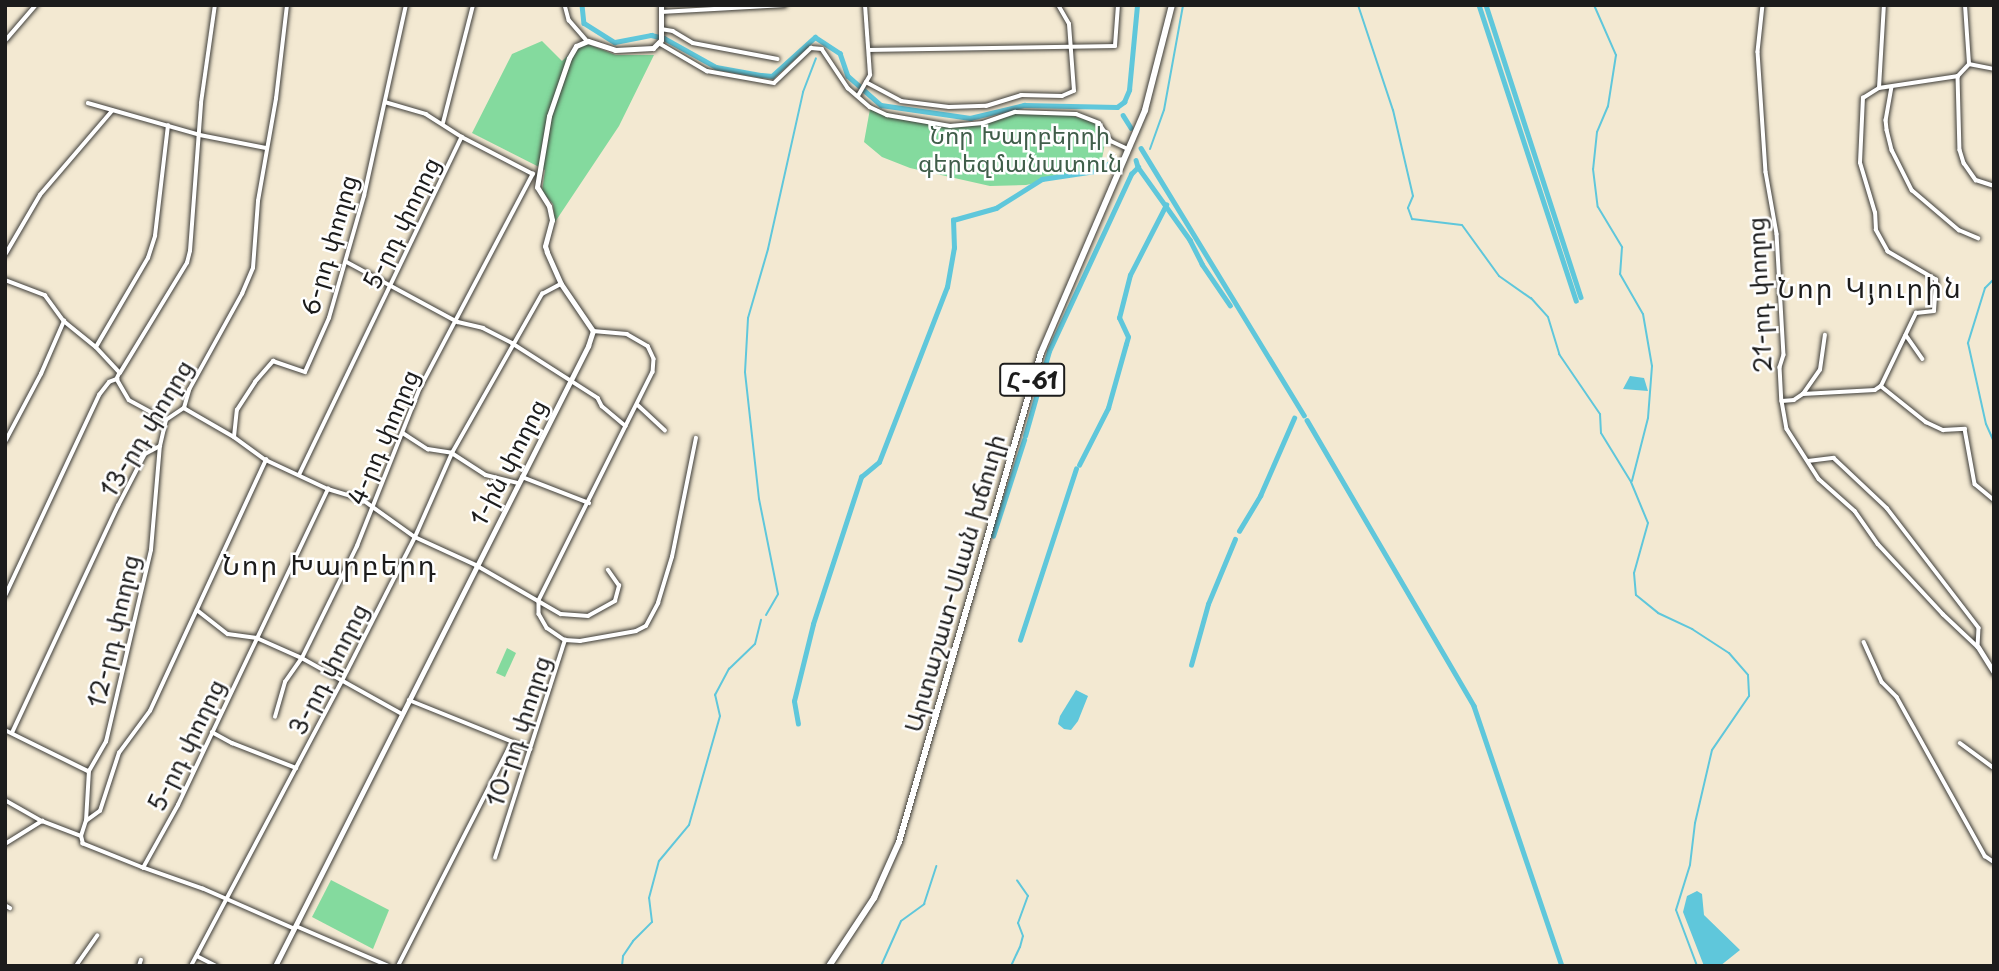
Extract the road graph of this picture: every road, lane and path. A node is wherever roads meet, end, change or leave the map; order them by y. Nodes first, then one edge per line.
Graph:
1 (36, 5) edge
2 (215, 5) edge
3 (288, 5) edge
4 (406, 5) edge
5 (473, 5) edge
6 (565, 5) edge
7 (785, 5) edge
8 (865, 5) edge
9 (1058, 5) edge
10 (1118, 5) edge
11 (1172, 5) edge
12 (1763, 5) edge
13 (1884, 5) edge
14 (1965, 5) edge
15 (661, 8) edge
16 (661, 36) junction
17 (5, 41) edge
18 (588, 41) junction
19 (1071, 47) junction
20 (869, 50) junction
21 (778, 59) dead end
22 (1969, 64) junction
23 (1994, 69) edge
24 (1958, 76) junction
25 (866, 82) junction
26 (1892, 87) junction
27 (1879, 88) junction
28 (858, 96) junction
29 (385, 102) junction
30 (88, 103) dead end
31 (112, 110) junction
32 (443, 123) junction
33 (168, 126) junction
34 (200, 135) junction
35 (461, 137) junction
36 (266, 148) junction
37 (1129, 150) junction
38 (535, 176) junction
39 (1994, 186) edge
40 (1978, 238) dead end
41 (5, 255) edge
42 (347, 262) junction
43 (5, 280) edge
44 (561, 284) junction
45 (390, 285) junction
46 (64, 321) junction
47 (457, 322) junction
48 (593, 331) junction
49 (1825, 335) dead end
50 (1906, 335) junction
51 (512, 343) junction
52 (96, 347) junction
53 (1923, 359) dead end
54 (120, 373) junction
55 (117, 379) junction
56 (569, 381) junction
57 (1881, 386) junction
58 (1803, 394) junction
59 (1782, 401) junction
60 (638, 405) junction
61 (184, 408) junction
62 (166, 420) junction
63 (626, 426) junction
64 (665, 430) dead end
65 (403, 433) junction
66 (234, 437) junction
67 (696, 438) dead end
68 (5, 442) edge
69 (160, 446) junction
70 (452, 453) junction
71 (266, 460) junction
72 (1808, 461) junction
73 (299, 475) junction
74 (519, 480) junction
75 (328, 489) junction
76 (1994, 500) edge
77 (589, 503) junction
78 (372, 508) junction
79 (415, 537) junction
80 (476, 565) junction
81 (608, 569) dead end
82 (5, 596) edge
83 (539, 601) junction
84 (196, 609) junction
85 (257, 638) junction
86 (565, 639) junction
87 (1864, 642) dead end
88 (1978, 647) junction
89 (302, 658) junction
90 (1994, 673) edge
91 (342, 681) junction
92 (409, 700) junction
93 (402, 713) junction
94 (275, 717) dead end
95 (5, 730) edge
96 (212, 732) junction
97 (12, 733) junction
98 (512, 742) junction
99 (1960, 743) dead end
100 (531, 749) junction
101 (296, 768) junction
102 (1994, 768) edge
103 (89, 771) junction
104 (5, 800) edge
105 (42, 821) junction
106 (86, 821) junction
107 (81, 836) junction
108 (5, 844) edge
109 (495, 858) dead end
110 (1994, 862) edge
111 (143, 868) junction
112 (228, 900) junction
113 (295, 927) junction
114 (97, 936) dead end
115 (197, 956) junction
116 (76, 966) edge
117 (191, 966) edge
118 (217, 966) edge
119 (275, 966) edge
120 (389, 966) edge
121 (398, 966) edge
122 (829, 966) edge

1 - 17 street
2 - 34 street
3 - 36 street, 13-րդ փողոց
4 - 29 street, 6-րդ փողոց
5 - 32 street, 5-րդ փողոց
6 - 18 street
7 - 15 street
8 - 20 street
9 - 19 street
10 - 19 street
11 - 37 main road, Արտաշատ-Սևան խճուղի / Հ-61
12 - 59 street, 21-րդ փողոց
13 - 27 street
14 - 22 street
15 - 16 main road
16 - 18 main road
16 - 21 street
16 - 28 street
18 - 38 main road
19 - 20 street
19 - 25 street
20 - 25 street
22 - 23 street
22 - 24 street
24 - 26 street
24 - 39 street
25 - 28 street
26 - 27 street
26 - 40 street
27 - 50 street
28 - 37 street
29 - 32 street
29 - 42 street, 6-րդ փողոց
30 - 31 street
31 - 33 street
31 - 41 street
32 - 35 street
33 - 34 street
33 - 52 street
34 - 36 street
34 - 54 street
35 - 38 street
35 - 45 street, 5-րդ փողոց
36 - 61 street, 13-րդ փողոց
37 - 122 main road, Արտաշատ-Սևան խճուղի / Հ-61
38 - 44 main road
38 - 47 street, 4-րդ փողոց
42 - 45 street
42 - 66 street, 6-րդ փողոց
43 - 46 street
44 - 48 main road
44 - 51 street, 3-րդ փողոց
45 - 47 street
45 - 73 street, 5-րդ փողոց
46 - 52 street
46 - 68 street
47 - 51 street
47 - 65 street, 4-րդ փողոց
48 - 56 main road, 1-ին փողոց
48 - 60 street
49 - 58 street
50 - 53 street
50 - 57 street
51 - 56 street
51 - 70 street, 3-րդ փողոց
52 - 54 street
54 - 55 street
55 - 62 street
55 - 82 street
56 - 63 street
56 - 74 main road, 1-ին փողոց
57 - 58 street
57 - 76 street
58 - 59 street
59 - 72 street, 21-րդ փողոց
60 - 63 street
60 - 64 street
61 - 62 street, 13-րդ փողոց
61 - 66 street
62 - 69 street, 13-րդ փողոց
63 - 77 street
65 - 70 street
65 - 78 street, 4-րդ փողոց
66 - 71 street
67 - 86 street, 10-րդ փողոց
69 - 97 street, 13-րդ փողոց
69 - 103 street, 12-րդ փողոց
70 - 74 street
70 - 79 street, 3-րդ փողոց
71 - 73 street
71 - 84 street
72 - 88 street, 21-րդ փողոց
72 - 88 street
73 - 75 street
74 - 77 street
74 - 80 main road, 1-ին փողոց
75 - 78 street
75 - 85 street, 5-րդ փողոց
77 - 83 street
78 - 79 street
78 - 89 street, 4-րդ փողոց
79 - 80 street
79 - 91 street, 3-րդ փողոց
80 - 83 street
80 - 92 main road, 1-ին փողոց
81 - 83 street
83 - 86 street
84 - 85 street
84 - 106 street
85 - 89 street
85 - 96 street, 5-րդ փողոց
86 - 100 street, 10-րդ փողոց
87 - 110 street
88 - 90 main road, 21-րդ փողոց
89 - 91 street
89 - 94 street, 4-րդ փողոց
91 - 93 street
91 - 101 street, 3-րդ փողոց
92 - 93 main road, 1-ին փողոց
92 - 98 street
93 - 113 main road, 1-ին փողոց
95 - 97 street
96 - 101 street
96 - 111 street, 5-րդ փողոց
97 - 103 street
98 - 100 street
98 - 121 street, 10-րդ փողոց
99 - 102 street
100 - 109 street, 10-րդ փողոց
101 - 112 street, 3-րդ փողոց
103 - 106 street, 12-րդ փողոց
104 - 105 street
105 - 107 street
105 - 108 street
106 - 107 street
107 - 111 street
111 - 112 street
112 - 113 street
112 - 115 street, 3-րդ փողոց
113 - 119 main road, 1-ին փողոց
113 - 120 street
114 - 116 street
115 - 117 street, 3-րդ փողոց
115 - 118 street

